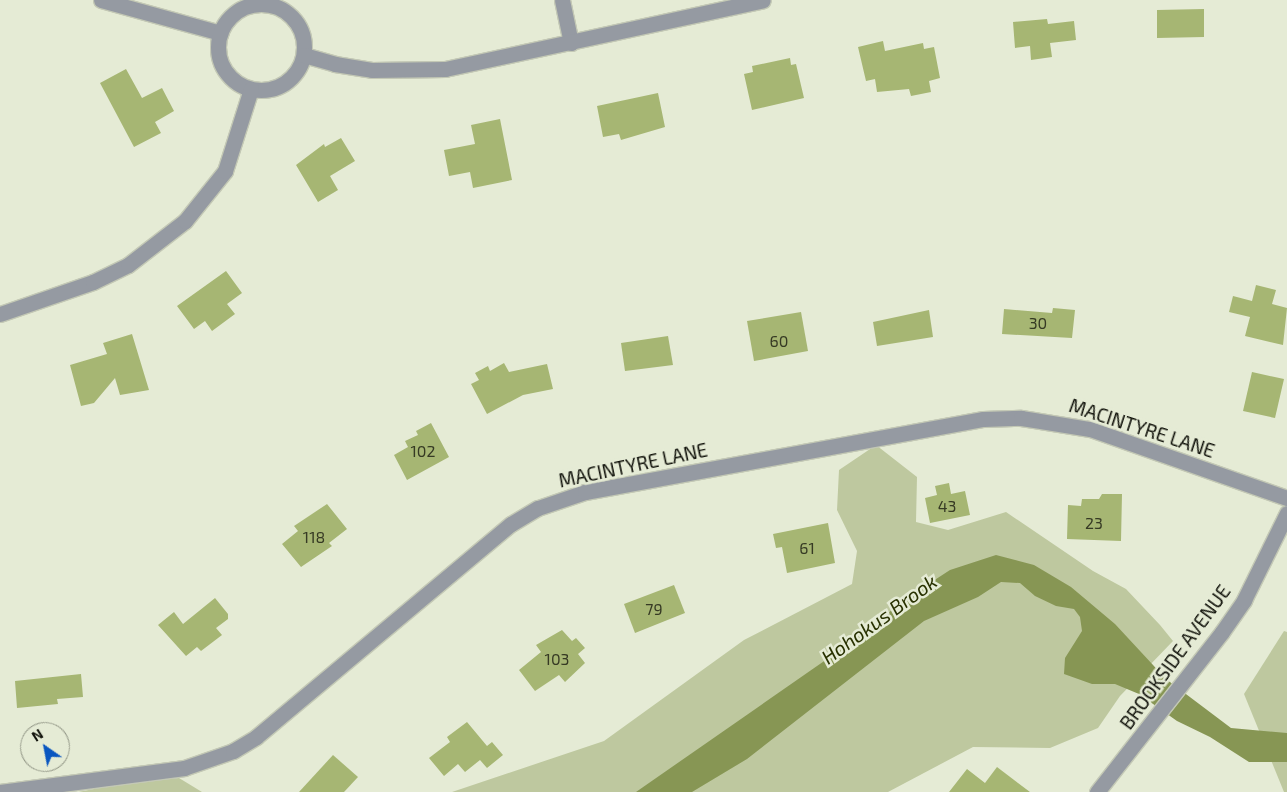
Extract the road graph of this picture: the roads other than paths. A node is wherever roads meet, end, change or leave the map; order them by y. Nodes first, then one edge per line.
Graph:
1 (101, 0) edge
2 (562, 0) edge
3 (763, 0) edge
4 (220, 33) junction
5 (570, 43) junction
6 (304, 54) junction
7 (251, 89) junction
8 (0, 314) edge
9 (1287, 498) edge
10 (1287, 513) edge
11 (0, 792) edge
12 (1097, 792) edge

1 - 4 street
2 - 5 street
3 - 5 street
4 - 6 street
4 - 7 street
5 - 6 street
6 - 7 street
7 - 8 street
9 - 11 street, MACINTYRE LANE
10 - 12 street, BROOKSIDE AVENUE

